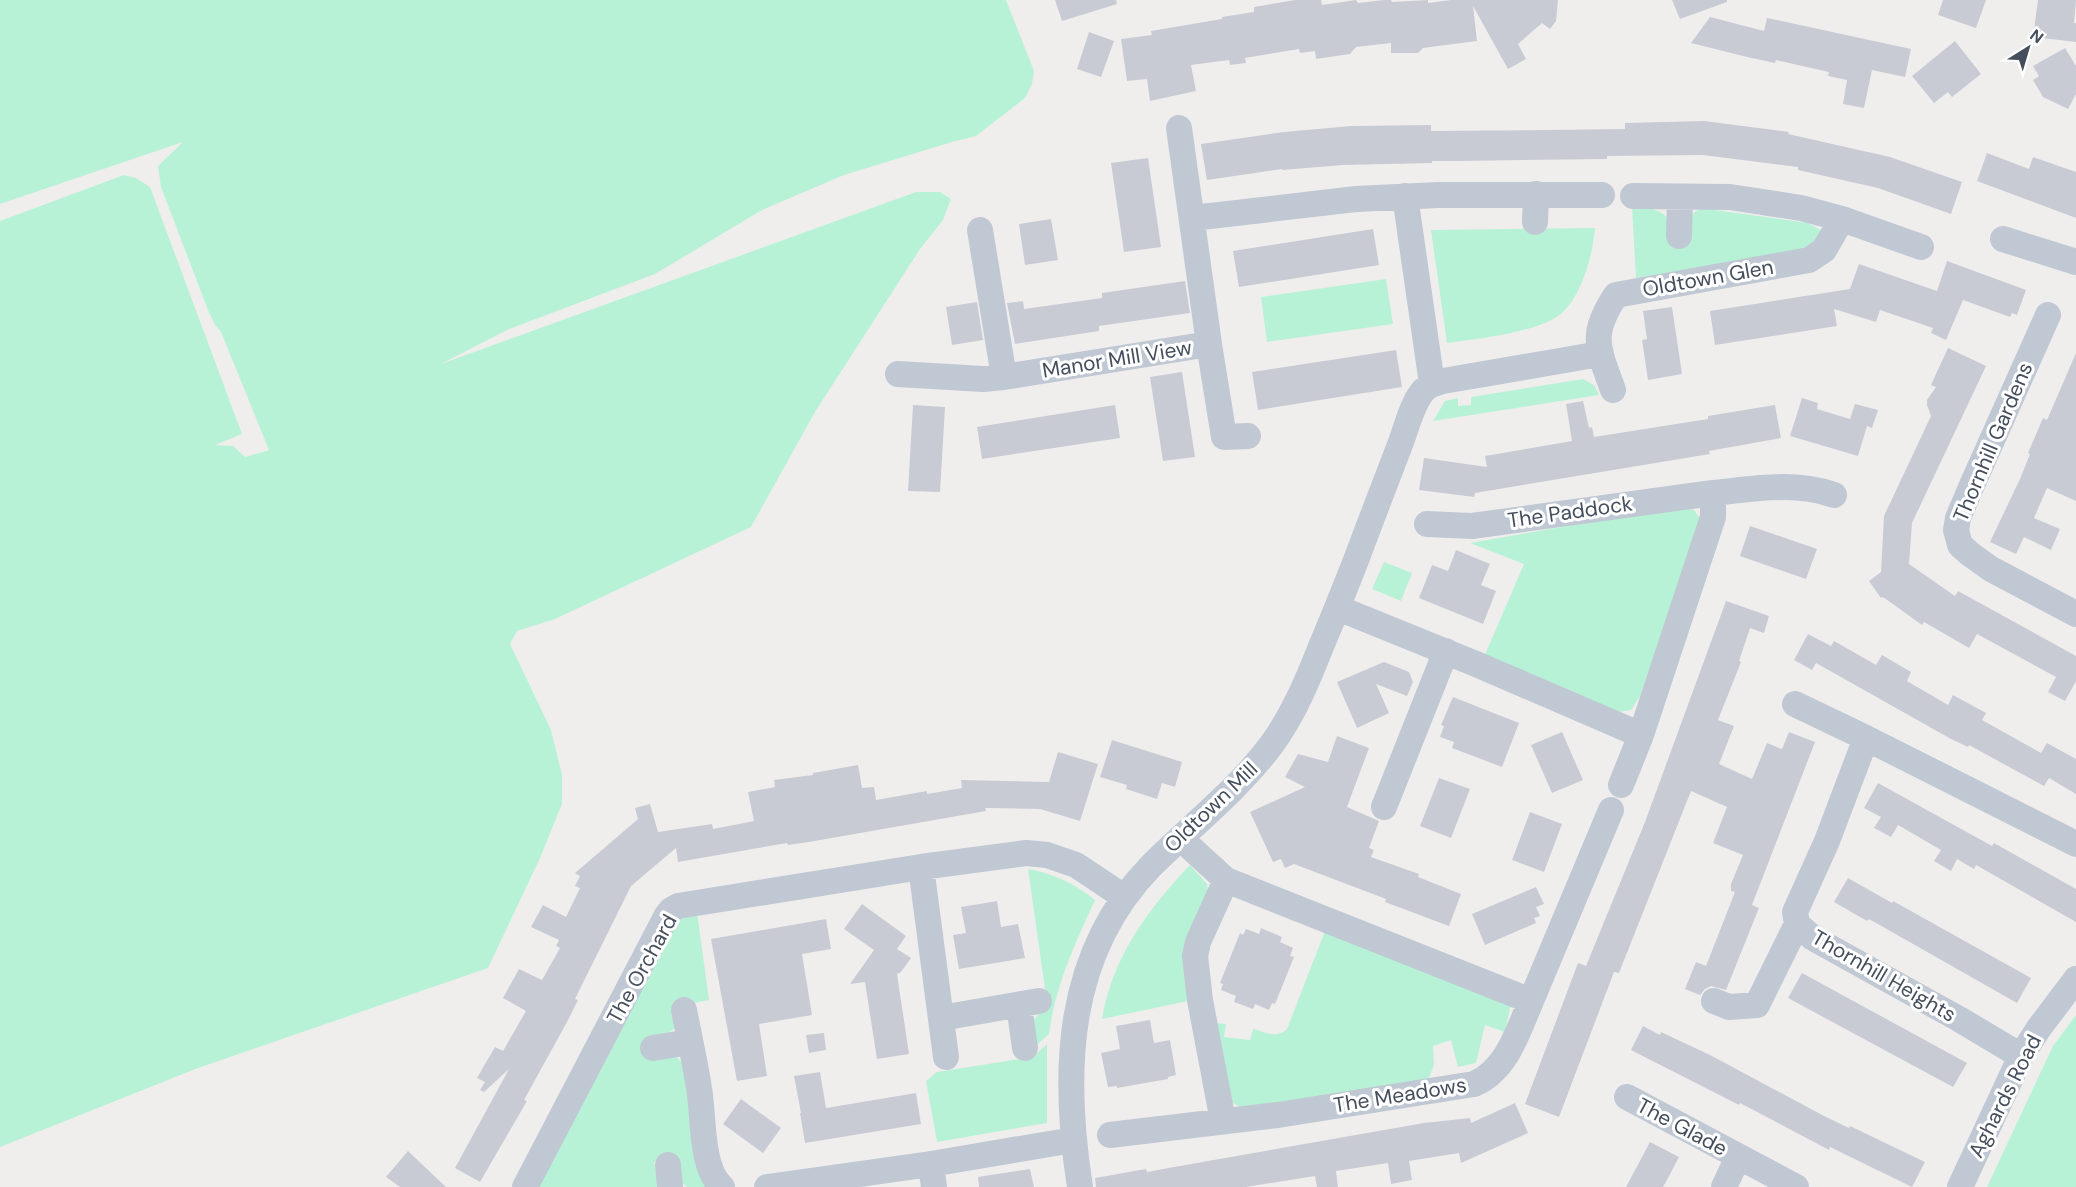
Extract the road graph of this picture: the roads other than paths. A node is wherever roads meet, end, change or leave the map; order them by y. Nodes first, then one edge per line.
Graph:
1 (1179, 129) dead end
2 (1536, 195) junction
3 (1602, 195) dead end
4 (1405, 196) junction
5 (1633, 196) dead end
6 (1680, 197) junction
7 (1193, 218) junction
8 (1842, 219) junction
9 (1535, 222) dead end
10 (980, 230) dead end
11 (1679, 236) dead end
12 (2003, 239) dead end
13 (1921, 247) dead end
14 (2076, 262) edge
15 (2048, 315) dead end
16 (1209, 344) junction
17 (1600, 354) junction
18 (898, 374) dead end
19 (1004, 377) junction
20 (1432, 384) junction
21 (1612, 390) dead end
22 (1248, 436) dead end
23 (1713, 493) junction
24 (1834, 495) dead end
25 (1427, 524) dead end
26 (1338, 608) junction
27 (2076, 614) edge
28 (1446, 651) junction
29 (1795, 704) dead end
30 (1641, 735) junction
31 (1866, 738) junction
32 (1621, 785) dead end
33 (1384, 807) dead end
34 (1611, 810) dead end
35 (1180, 838) junction
36 (2076, 844) edge
37 (921, 867) junction
38 (1226, 880) junction
39 (1124, 897) junction
40 (1797, 924) junction
41 (2076, 979) edge
42 (1532, 1001) junction
43 (1714, 1001) dead end
44 (684, 1010) dead end
45 (941, 1018) junction
46 (690, 1042) junction
47 (654, 1048) dead end
48 (1025, 1048) dead end
49 (2021, 1056) junction
50 (946, 1057) dead end
51 (1627, 1097) dead end
52 (1222, 1121) junction
53 (1110, 1135) dead end
54 (1073, 1140) junction
55 (1738, 1157) junction
56 (933, 1176) edge
57 (798, 1185) edge
58 (525, 1187) edge
59 (722, 1187) edge
60 (767, 1187) edge
61 (1080, 1187) edge
62 (1724, 1187) edge
63 (1796, 1187) edge
64 (1960, 1187) edge

1 - 7 street, Manor Mill View
2 - 3 street
2 - 4 street
2 - 9 street
4 - 7 street
4 - 20 street
5 - 6 street
6 - 8 street
6 - 11 street
7 - 16 street, Manor Mill View
8 - 13 street
8 - 17 street, Oldtown Glen
10 - 19 street
12 - 14 street
15 - 27 street, Thornhill Gardens
16 - 19 street, Manor Mill View
16 - 22 street
17 - 20 street
17 - 21 street, Oldtown Glen
18 - 19 street, Manor Mill View
20 - 26 street, Oldtown Mill
23 - 24 street, The Paddock
23 - 25 street, The Paddock
23 - 30 street
26 - 28 street
26 - 35 street, Oldtown Mill
28 - 30 street
28 - 33 street
29 - 31 street
30 - 32 street
31 - 36 street
31 - 40 street, Thornhill Heights
34 - 42 street, The Meadows
35 - 38 street
35 - 39 street, Oldtown Mill
37 - 39 street, The Orchard
37 - 45 street
37 - 58 street, The Orchard
38 - 42 street
38 - 52 street
39 - 54 street, Oldtown Mill
40 - 43 street
40 - 49 street, Thornhill Heights
41 - 49 street, Aghards Road
42 - 52 street, The Meadows
44 - 46 street
45 - 48 street
45 - 50 street
46 - 47 street
46 - 59 street
49 - 64 street, Aghards Road
51 - 55 street, The Glade
52 - 53 street, The Meadows
54 - 56 street
54 - 61 street, Oldtown Mill
55 - 62 street, The Glade
55 - 63 street, The Glade
56 - 57 street
57 - 60 street

